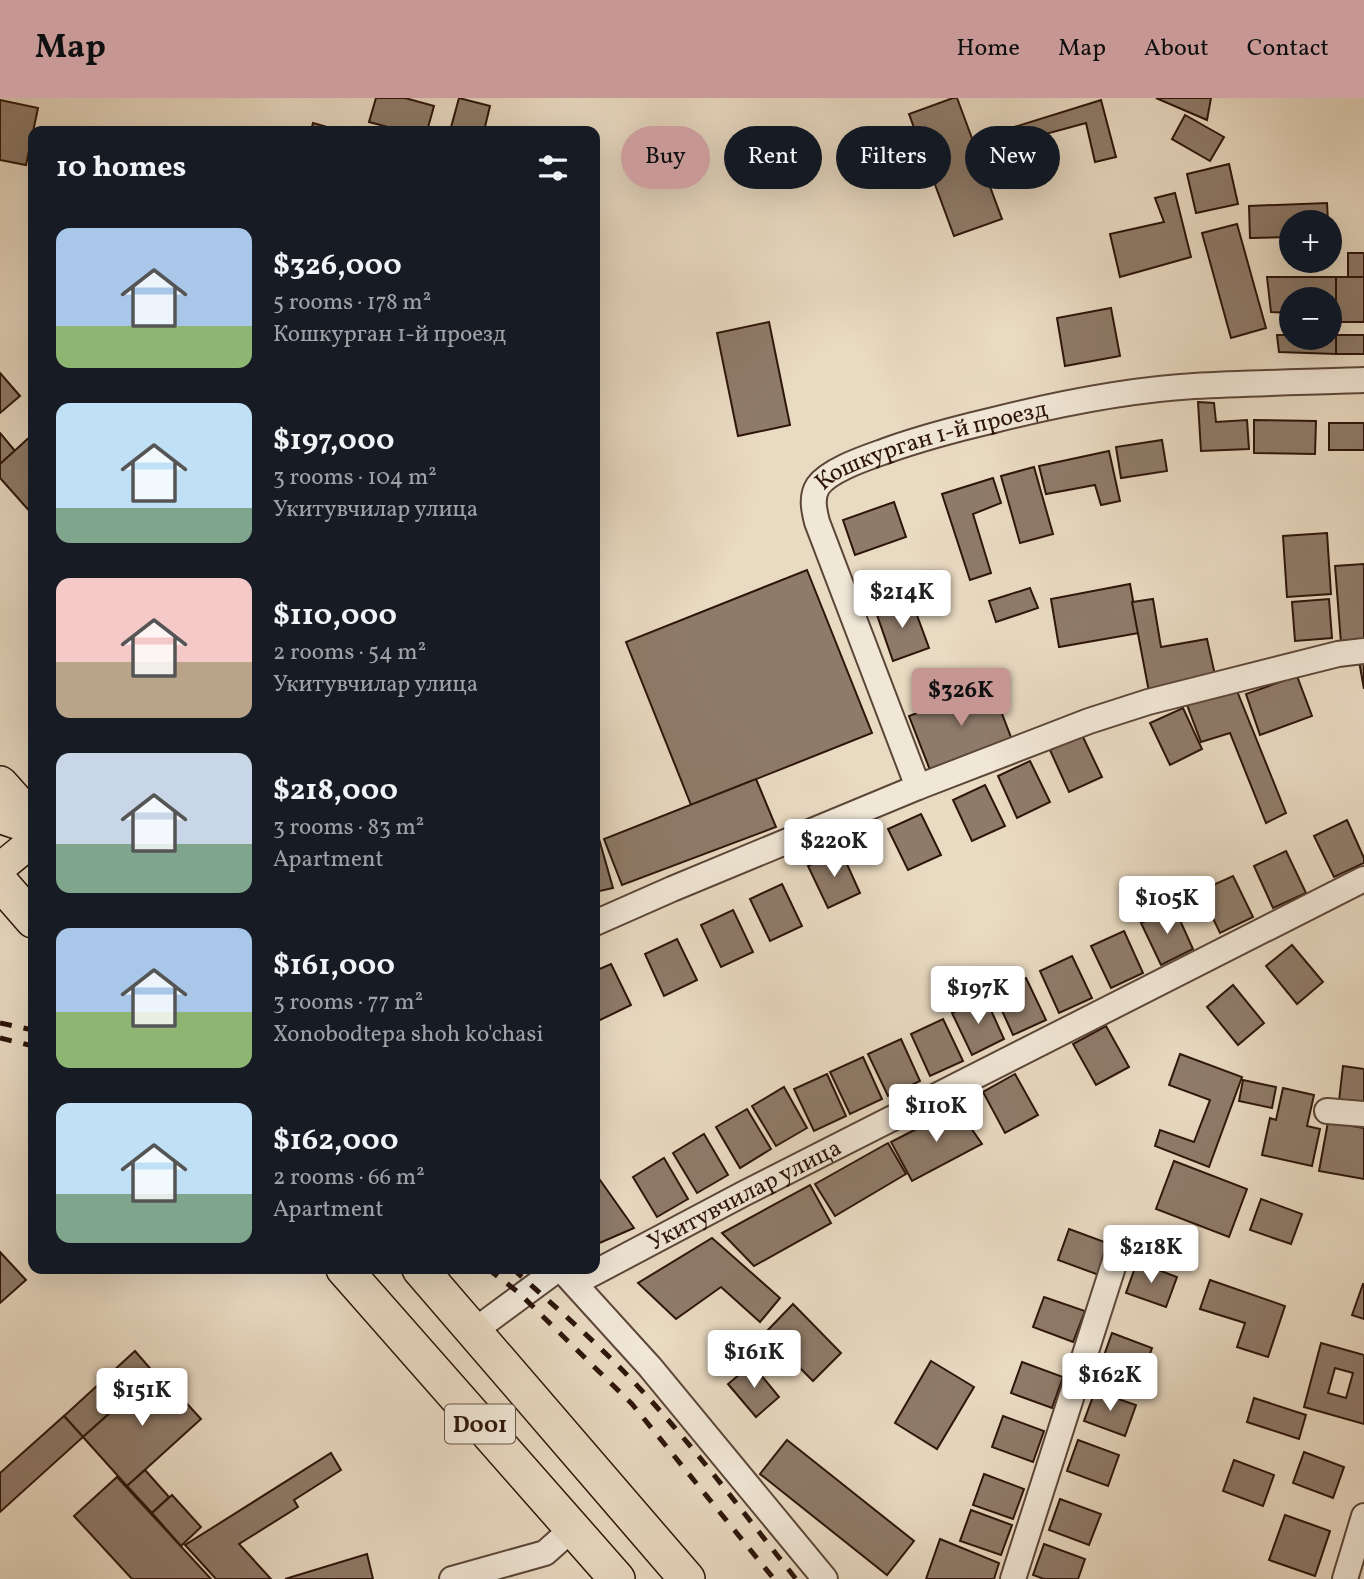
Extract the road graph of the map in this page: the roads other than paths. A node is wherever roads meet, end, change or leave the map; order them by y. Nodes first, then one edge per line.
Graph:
1 (1364, 380) edge
2 (1364, 651) edge
3 (0, 785) edge
4 (918, 787) junction
5 (28, 816) edge
6 (0, 818) edge
7 (28, 827) edge
8 (28, 848) edge
9 (1364, 879) edge
10 (2, 884) edge
11 (28, 914) edge
12 (600, 921) edge
13 (1326, 1111) dead end
14 (1364, 1114) edge
15 (1121, 1242) dead end
16 (600, 1257) edge
17 (348, 1274) edge
18 (424, 1274) edge
19 (562, 1274) edge
20 (565, 1274) edge
21 (474, 1331) junction
22 (1364, 1516) edge
23 (572, 1529) junction
24 (452, 1579) edge
25 (617, 1579) edge
26 (687, 1579) edge
27 (825, 1579) edge
28 (1013, 1579) edge
29 (1345, 1579) edge

1 - 4 street, Кошкурган 1-й проезд
2 - 4 street
3 - 5 highway
4 - 12 street
6 - 7 main road
8 - 10 main road
9 - 16 street, Укитувчилар улица
10 - 11 highway
13 - 14 street
15 - 28 street
17 - 23 highway, D001
18 - 21 highway, D001
19 - 21 street, Укитувчилар улица
20 - 27 street
21 - 26 highway, D001
22 - 29 street
23 - 24 street
23 - 25 highway, D001

